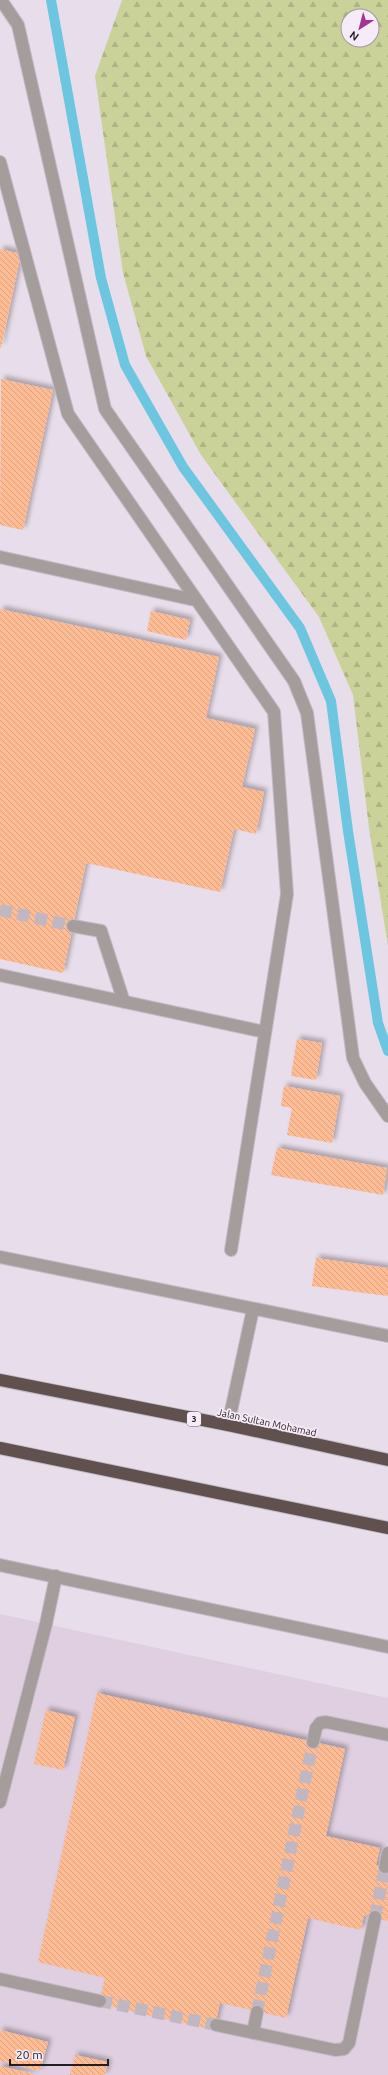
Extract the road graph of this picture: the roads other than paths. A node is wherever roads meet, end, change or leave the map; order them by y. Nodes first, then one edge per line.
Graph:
1 (1, 0) edge
2 (0, 162) edge
3 (0, 557) edge
4 (195, 600) junction
5 (73, 926) tunnel mouth
6 (0, 975) edge
7 (124, 1002) junction
8 (265, 1032) junction
9 (388, 1116) edge
10 (231, 1250) dead end
11 (0, 1257) edge
12 (253, 1309) junction
13 (388, 1336) edge
14 (0, 1380) edge
15 (228, 1426) junction
16 (0, 1448) edge
17 (388, 1460) edge
18 (388, 1528) edge
19 (0, 1564) edge
20 (56, 1576) junction
21 (388, 1647) edge
22 (388, 1735) edge
23 (313, 1742) tunnel mouth
24 (0, 1802) edge
25 (388, 1852) edge
26 (385, 1867) dead end
27 (374, 1917) tunnel mouth
28 (0, 1979) edge
29 (100, 2001) tunnel mouth
30 (257, 2012) tunnel mouth
31 (216, 2025) tunnel mouth
32 (253, 2033) junction

1 - 9 street
2 - 4 street
3 - 4 street
4 - 8 street
5 - 7 street
6 - 7 street
7 - 8 street
8 - 10 street
11 - 12 street
12 - 13 street
12 - 15 street
14 - 15 highway, Jalan Sultan Mohamad / 3
15 - 17 highway, Jalan Sultan Mohamad / 3
16 - 18 highway
19 - 20 street
20 - 21 street
20 - 24 street
22 - 23 street
25 - 26 street
27 - 32 street
28 - 29 street
30 - 32 street
31 - 32 street

